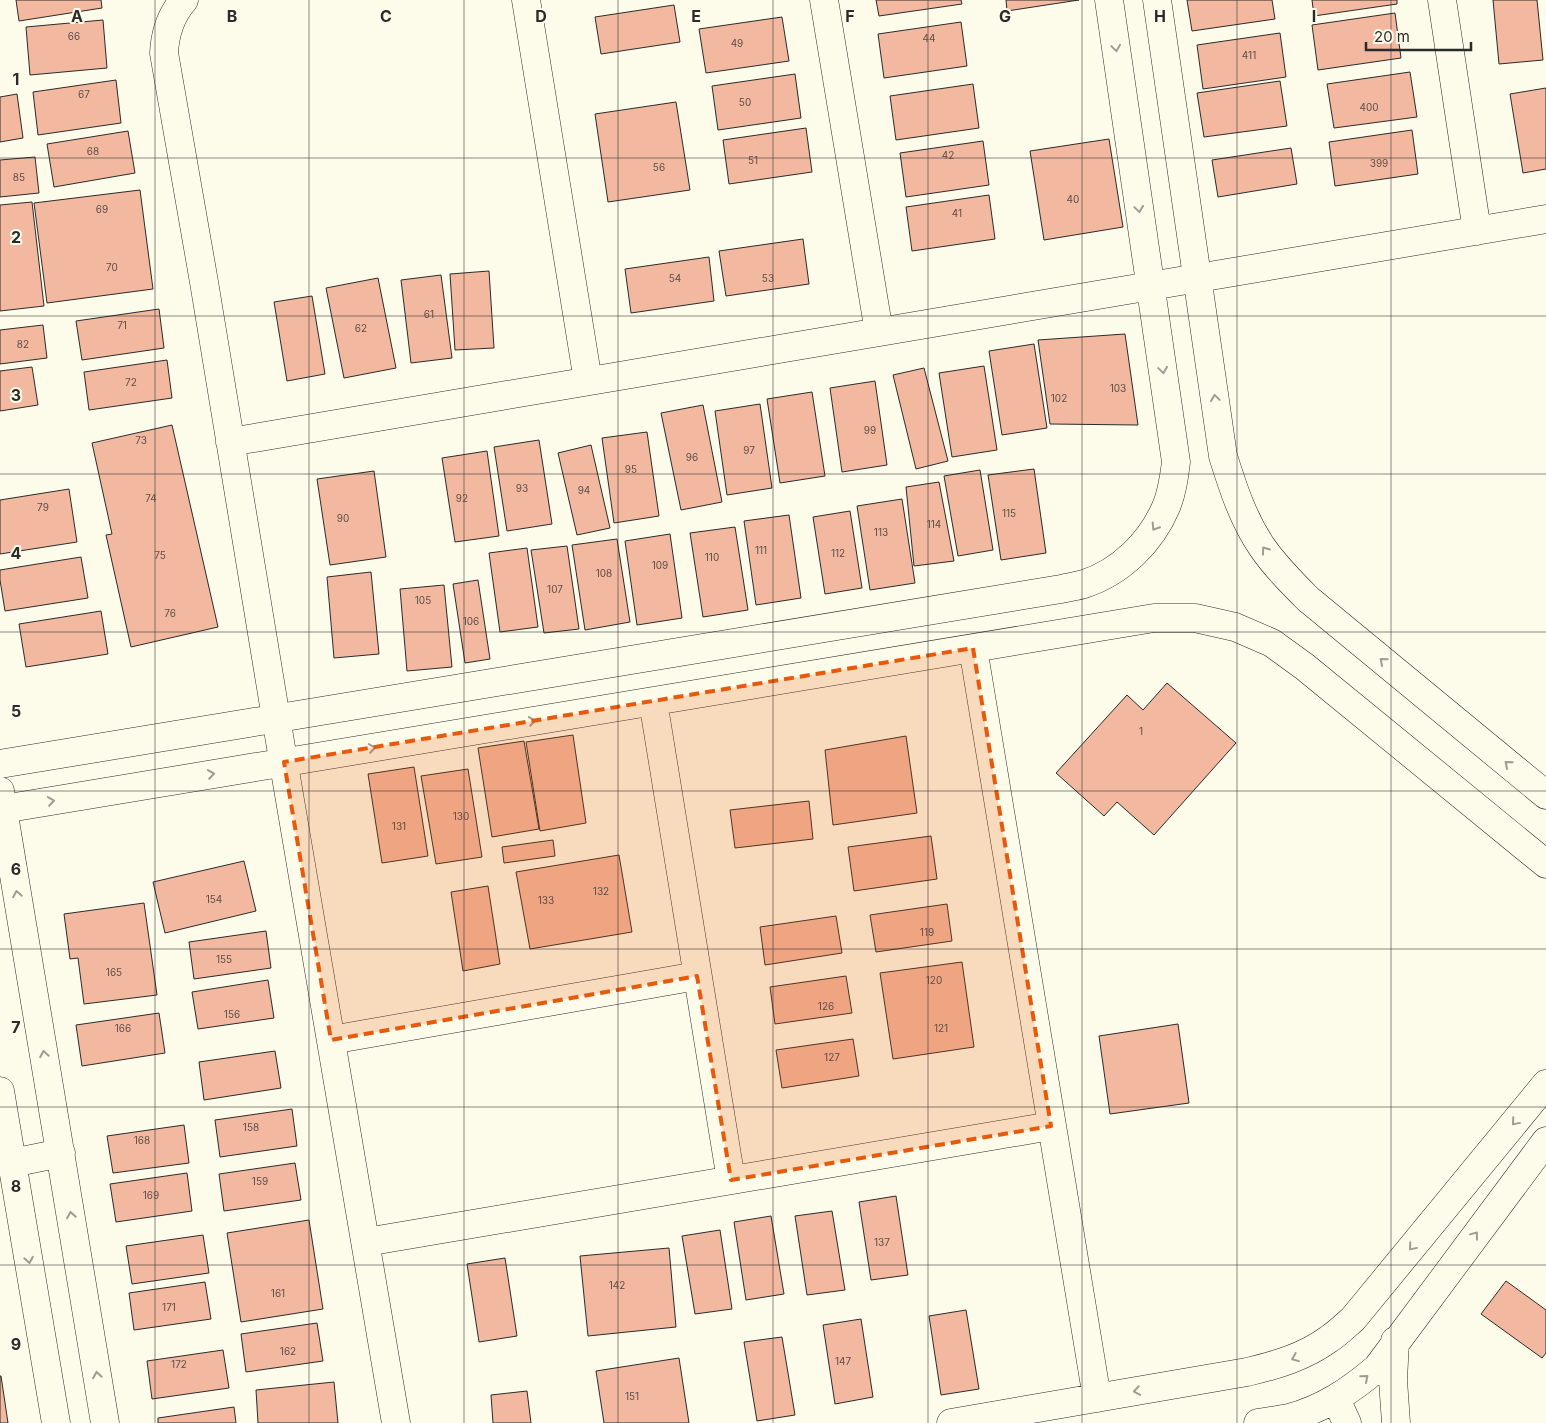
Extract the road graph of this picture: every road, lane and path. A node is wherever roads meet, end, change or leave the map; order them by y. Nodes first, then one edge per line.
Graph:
1 (184, 0) edge
2 (526, 0) edge
3 (824, 0) edge
4 (1109, 0) edge
5 (1157, 0) edge
6 (1442, 0) edge
7 (1546, 220) edge
8 (1477, 231) junction
9 (1198, 278) junction
10 (1151, 286) junction
11 (879, 332) junction
12 (588, 381) junction
13 (230, 442) junction
14 (973, 648) junction
15 (653, 701) junction
16 (276, 718) junction
17 (284, 762) junction
18 (0, 764) edge
19 (1546, 795) edge
20 (1, 800) edge
21 (1546, 864) edge
22 (697, 976) junction
23 (331, 1040) junction
24 (1546, 1084) edge
25 (0, 1091) edge
26 (1051, 1126) junction
27 (1546, 1141) edge
28 (61, 1153) junction
29 (12, 1163) junction
30 (731, 1180) junction
31 (366, 1242) junction
32 (1395, 1341) junction
33 (1097, 1398) junction
34 (1342, 1411) edge
35 (56, 1423) edge
36 (105, 1423) edge
37 (396, 1423) edge
38 (951, 1423) edge
39 (1258, 1423) edge
40 (1396, 1423) edge

1 - 13 street
2 - 12 street
3 - 11 street
4 -> 10 street
5 - 9 street
6 - 8 street
7 - 8 street
8 - 9 street
9 - 10 street
19 -> 9 street
10 - 11 street
10 -> 16 street
11 - 12 street
12 - 13 street
13 - 16 street
14 - 15 street
14 - 21 street
14 - 26 street
17 -> 15 street
15 - 22 street
16 - 17 street
16 - 18 street
20 -> 17 street
17 - 23 street
28 -> 20 street
22 - 23 street
22 - 30 street
23 - 31 street
24 -> 33 street
25 - 29 street
26 - 30 street
26 - 33 street
32 -> 27 street
28 - 29 street
36 -> 28 street
29 -> 35 street
30 - 31 street
31 - 37 street
34 -> 32 street
32 - 40 street
33 - 38 street
34 - 39 street

